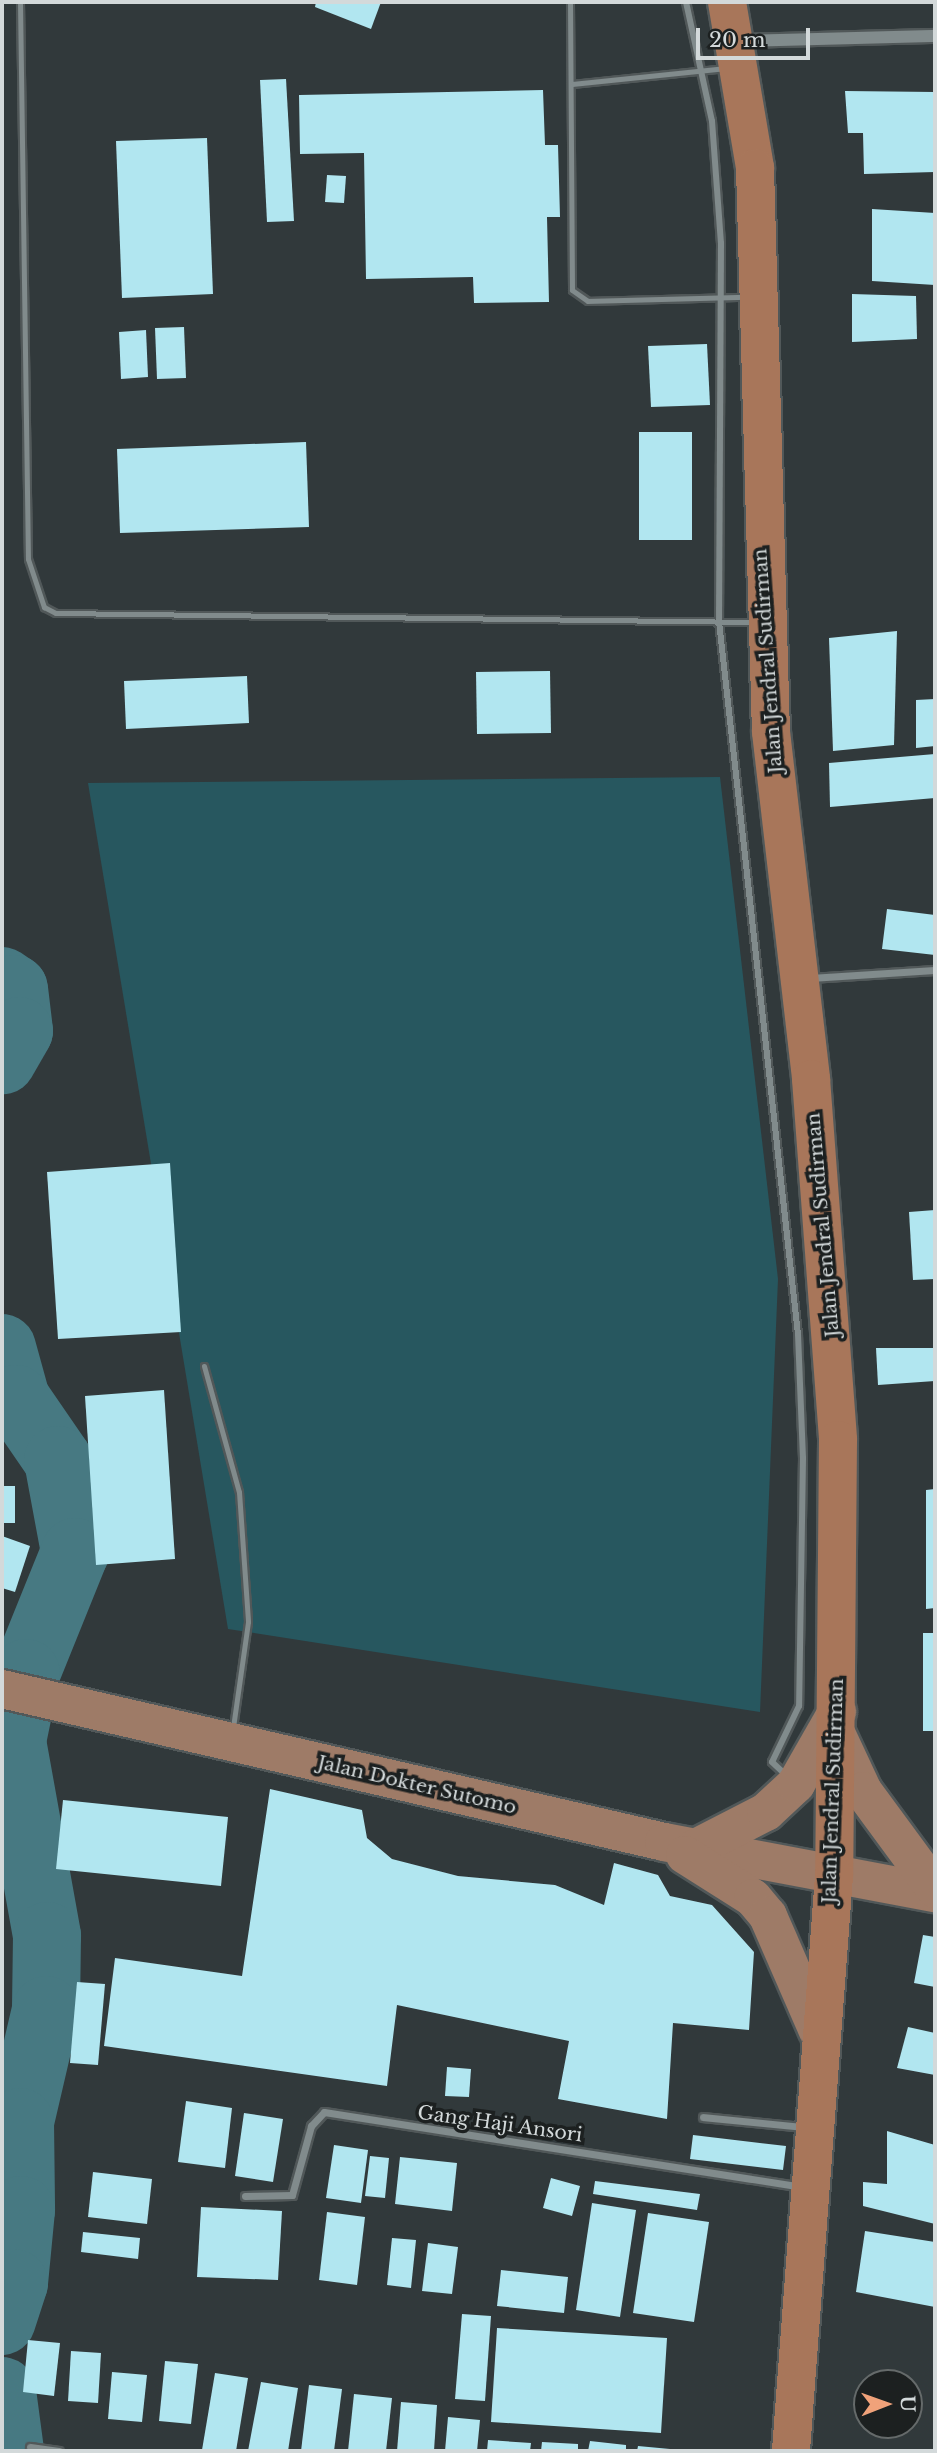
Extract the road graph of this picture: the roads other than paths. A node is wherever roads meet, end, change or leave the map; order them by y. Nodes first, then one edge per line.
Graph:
1 (20, 2) edge
2 (570, 2) edge
3 (686, 2) edge
4 (727, 2) edge
5 (935, 36) edge
6 (740, 53) junction
7 (703, 73) junction
8 (572, 84) junction
9 (761, 296) junction
10 (722, 297) junction
11 (719, 621) junction
12 (764, 622) junction
13 (935, 970) edge
14 (798, 979) junction
15 (204, 1366) dead end
16 (2, 1689) edge
17 (836, 1722) junction
18 (231, 1741) junction
19 (796, 1784) junction
20 (679, 1845) junction
21 (834, 1876) junction
22 (935, 1891) edge
23 (818, 2031) junction
24 (703, 2117) dead end
25 (812, 2128) junction
26 (808, 2188) junction
27 (245, 2196) dead end
28 (30, 2447) dead end
29 (59, 2451) edge
30 (791, 2451) edge

1 - 11 lane
2 - 8 lane
3 - 7 street
4 - 6 highway, Jalan Jendral Sudirman
5 - 6 street
6 - 7 lane
6 - 9 highway, Jalan Jendral Sudirman
7 - 8 lane
7 - 10 street
8 - 10 lane
9 - 10 lane
9 - 12 highway, Jalan Jendral Sudirman
10 - 11 street
11 - 12 lane
11 - 19 street
12 - 14 highway, Jalan Jendral Sudirman
13 - 14 street
14 - 17 highway, Jalan Jendral Sudirman
15 - 18 lane
16 - 18 main road, Jalan Dokter Sutomo
17 - 19 main road
17 - 21 highway, Jalan Jendral Sudirman
17 - 22 main road
18 - 20 main road, Jalan Dokter Sutomo
19 - 20 main road
20 - 21 main road, Jalan Dokter Sutomo
20 - 23 main road
21 - 22 main road, Jalan Dokter Sutomo
21 - 23 highway, Jalan Jendral Sudirman
23 - 25 highway, Jalan Jendral Sudirman
24 - 25 street
25 - 26 highway, Jalan Jendral Sudirman
26 - 27 street, Gang Haji Ansori
26 - 30 highway, Jalan Jendral Sudirman
28 - 29 street

